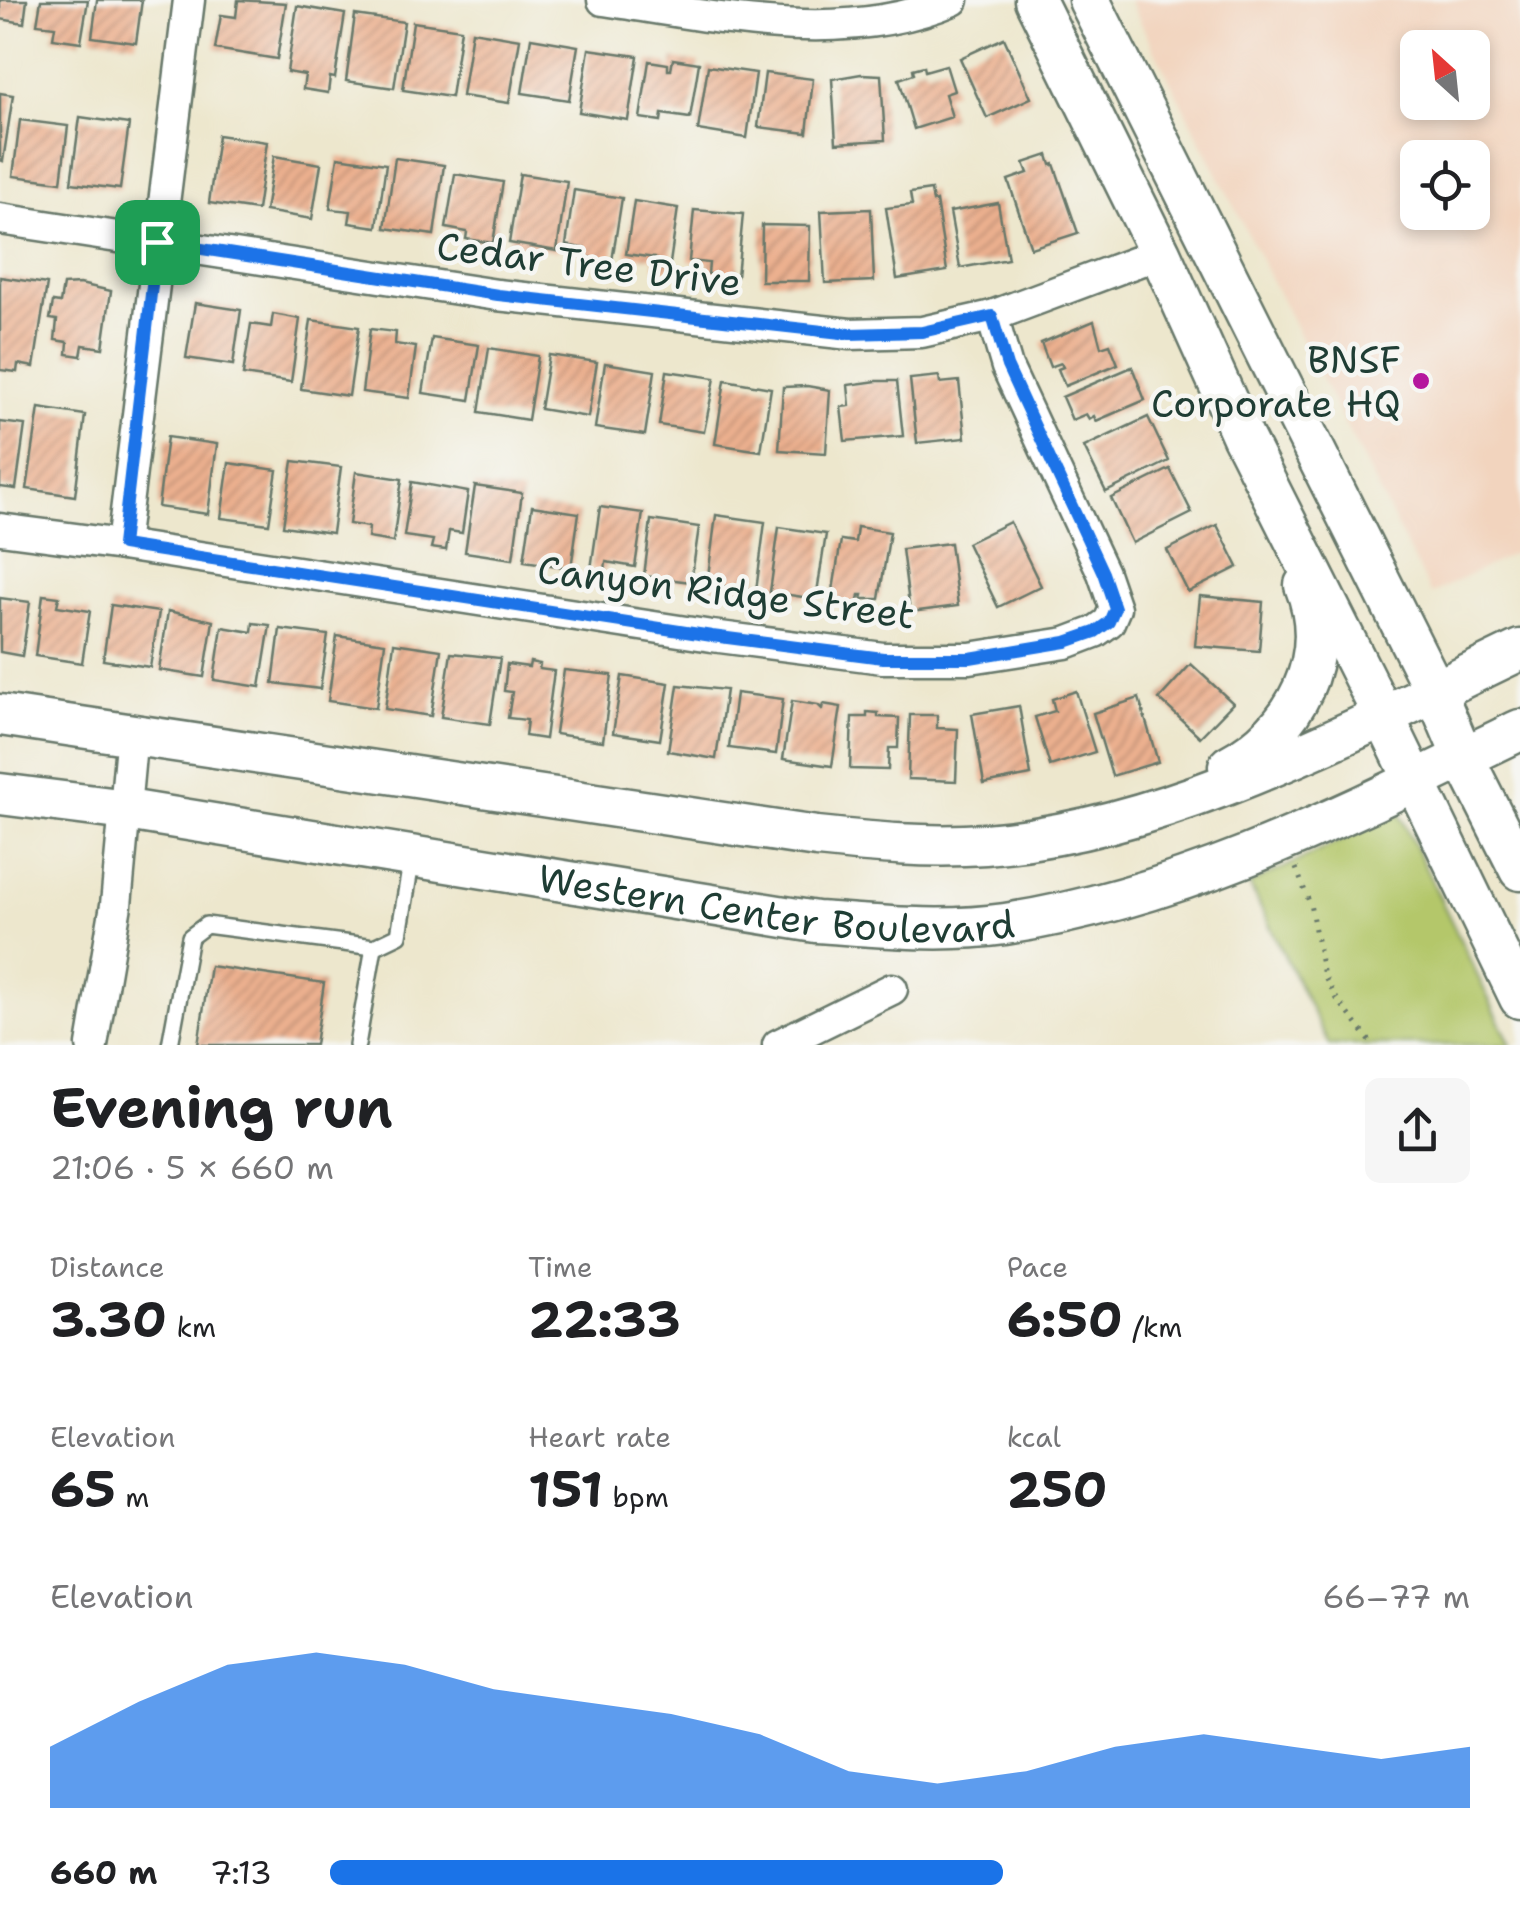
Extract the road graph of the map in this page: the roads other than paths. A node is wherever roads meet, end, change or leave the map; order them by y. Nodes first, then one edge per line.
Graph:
1 (189, 0) edge
2 (604, 0) edge
3 (954, 0) edge
4 (1035, 0) edge
5 (1089, 0) edge
6 (731, 9) edge
7 (0, 219) edge
8 (157, 242) junction
9 (1160, 253) junction
10 (992, 316) junction
11 (1243, 436) junction
12 (0, 529) edge
13 (122, 545) junction
14 (1520, 650) edge
15 (1435, 690) junction
16 (0, 714) edge
17 (1383, 715) junction
18 (1520, 730) edge
19 (132, 733) junction
20 (1464, 757) junction
21 (1415, 781) junction
22 (0, 794) edge
23 (127, 810) junction
24 (1141, 812) junction
25 (413, 855) junction
26 (1520, 870) edge
27 (374, 947) junction
28 (892, 989) dead end
29 (1520, 998) edge
30 (92, 1045) edge
31 (170, 1045) edge
32 (356, 1045) edge
33 (778, 1045) edge

1 - 8 street
2 - 6 street
3 - 6 street
4 - 9 main road
5 - 15 main road
7 - 8 street, Cedar Tree Drive
8 - 10 street, Cedar Tree Drive
8 - 13 street
9 - 10 street, Cedar Tree Drive
9 - 11 main road
10 - 13 street, Canyon Ridge Street
11 - 17 main road
11 - 24 main road
12 - 13 street, Canyon Ridge Street
14 - 15 main road, Western Center Boulevard
15 - 17 main road, Western Center Boulevard
15 - 20 main road
16 - 19 main road, Western Center Boulevard
17 - 21 main road
17 - 24 main road, Western Center Boulevard
18 - 20 main road, Western Center Boulevard
19 - 23 street
19 - 24 main road, Western Center Boulevard
20 - 21 main road, Western Center Boulevard
20 - 26 main road
21 - 25 main road, Western Center Boulevard
21 - 29 main road
22 - 23 main road, Western Center Boulevard
23 - 25 main road, Western Center Boulevard
23 - 30 street
25 - 27 lane
27 - 31 lane
27 - 32 lane
28 - 33 street

